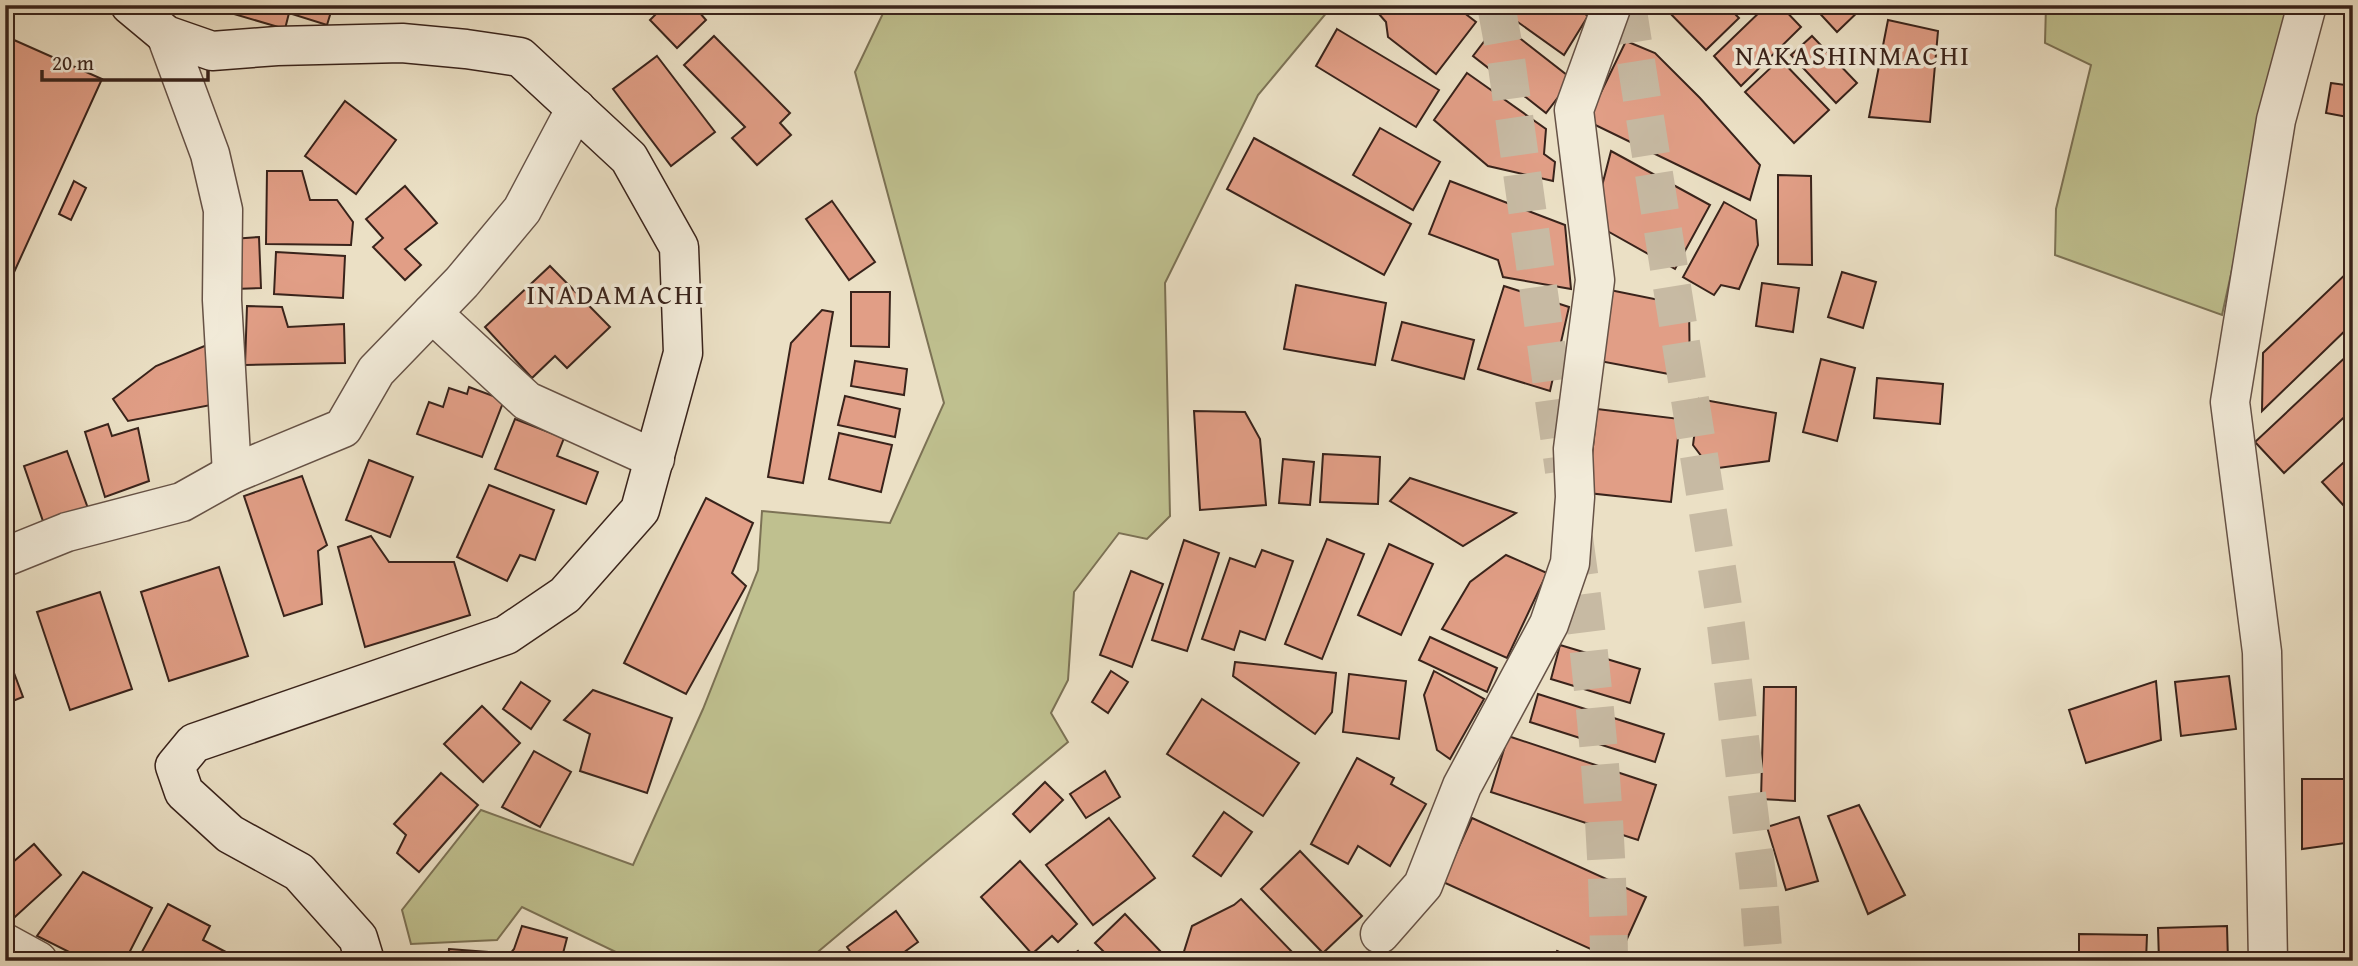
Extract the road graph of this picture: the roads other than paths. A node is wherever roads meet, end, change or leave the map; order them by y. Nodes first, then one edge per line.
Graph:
1 (130, 5) edge
2 (1612, 5) edge
3 (2307, 7) edge
4 (166, 35) junction
5 (576, 108) junction
6 (432, 313) junction
7 (655, 459) junction
8 (232, 474) junction
9 (5, 557) edge
10 (1380, 934) dead end
11 (5, 943) edge
12 (38, 961) edge
13 (365, 961) edge
14 (2268, 961) edge

1 - 4 street
2 - 10 street
3 - 14 street
4 - 5 street
4 - 8 street
5 - 6 street
5 - 7 street
6 - 7 street
6 - 8 street
7 - 13 street
8 - 9 street
11 - 12 street

